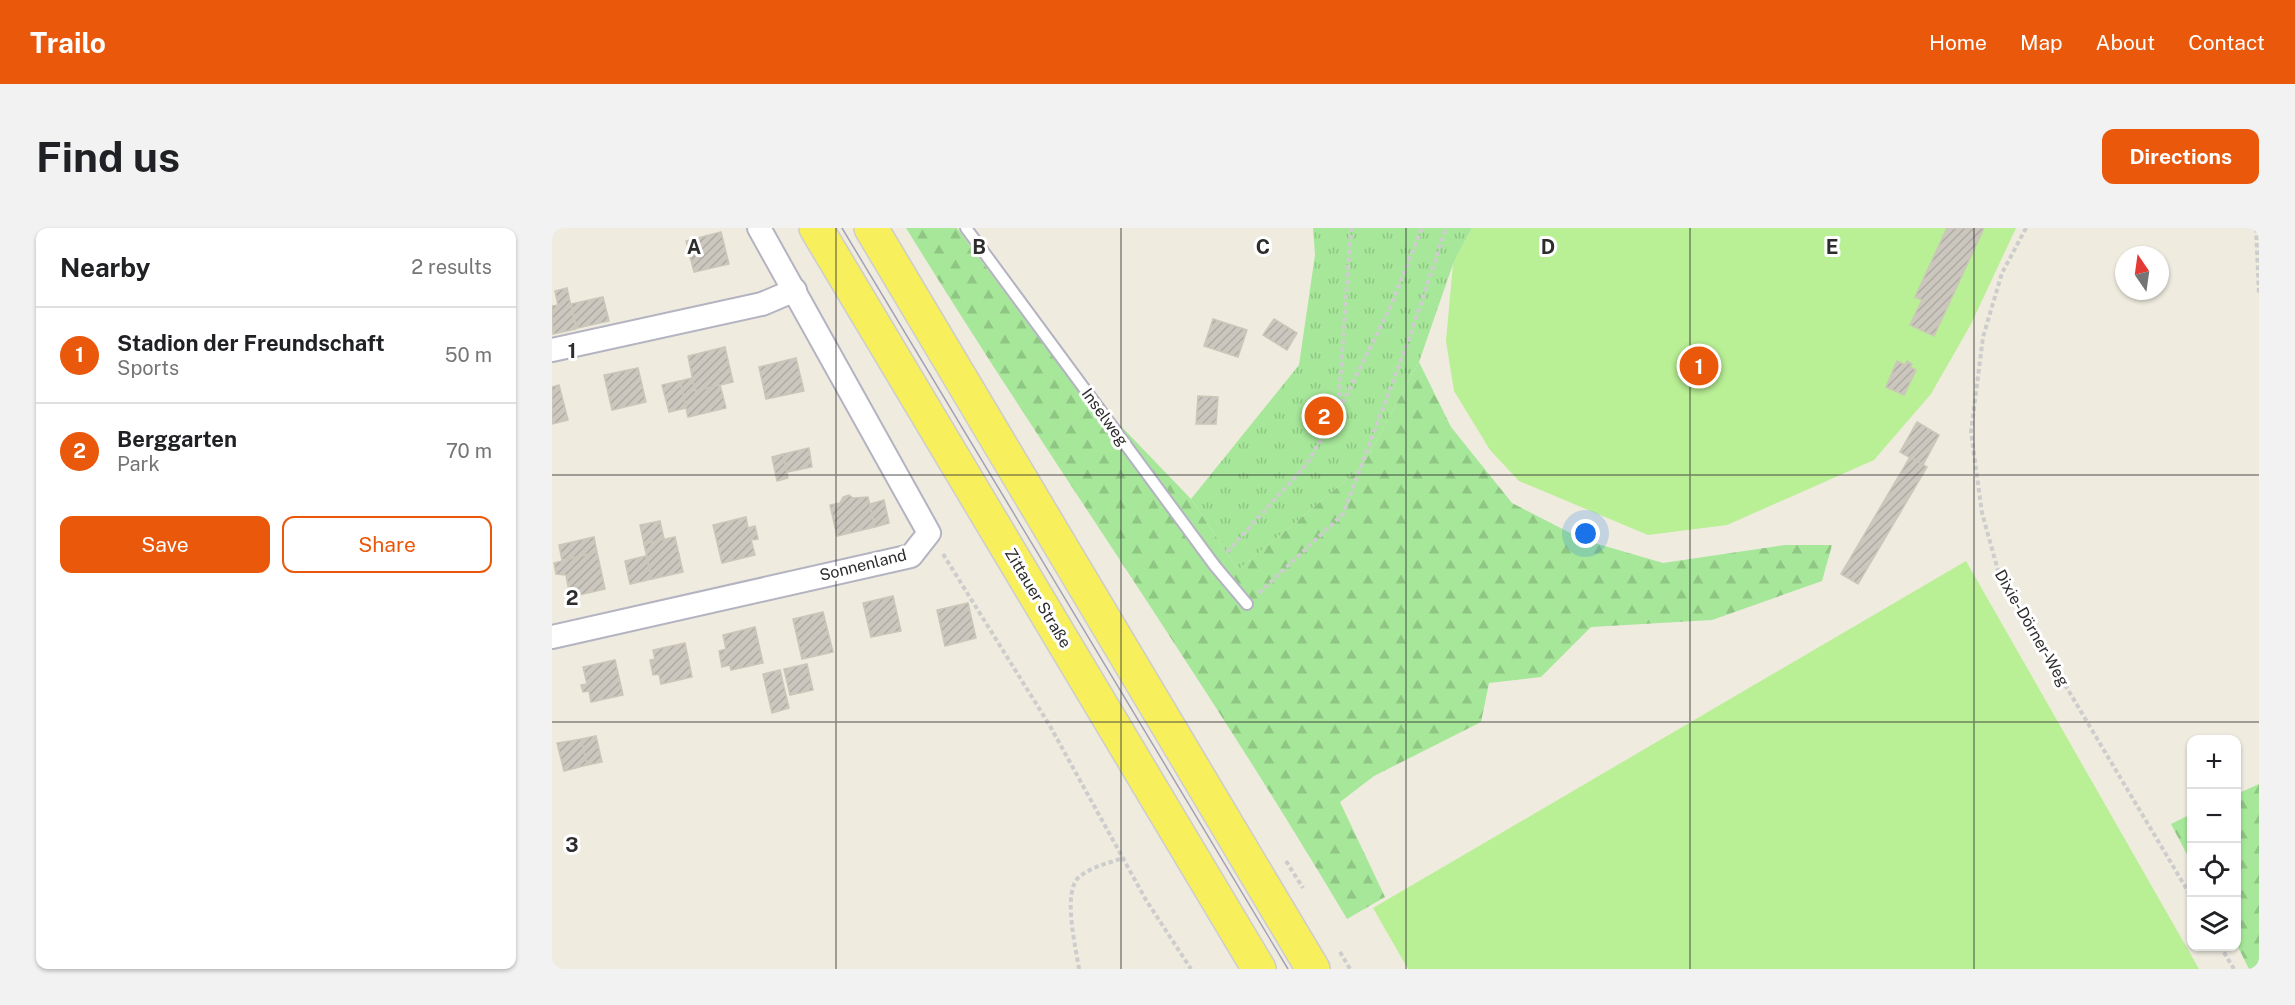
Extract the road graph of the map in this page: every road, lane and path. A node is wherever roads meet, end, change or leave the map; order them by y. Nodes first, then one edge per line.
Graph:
1 (759, 228) edge
2 (816, 228) edge
3 (871, 228) edge
4 (966, 228) edge
5 (1351, 228) edge
6 (1422, 228) edge
7 (1446, 228) edge
8 (2026, 228) edge
9 (2256, 228) edge
10 (795, 290) junction
11 (2259, 294) edge
12 (552, 350) edge
13 (1338, 412) junction
14 (929, 533) junction
15 (1215, 566) junction
16 (1247, 604) joint
17 (552, 637) edge
18 (1123, 858) junction
19 (2191, 897) edge
20 (2223, 951) edge
21 (1079, 969) edge
22 (1191, 969) edge
23 (1259, 969) edge
24 (1313, 969) edge
25 (2234, 969) edge

1 - 10 street
2 - 23 main road, Zittauer Straße
3 - 24 main road
4 - 15 lane, Inselweg
5 - 13 path
6 - 13 path
7 - 16 path
8 - 19 path, Dixie-Dörner-Weg
9 - 11 path
10 - 12 street
10 - 14 street
13 - 15 path
14 - 17 street, Sonnenland
14 - 18 path
15 - 16 lane, Inselweg
18 - 21 path
18 - 22 path
20 - 25 path

